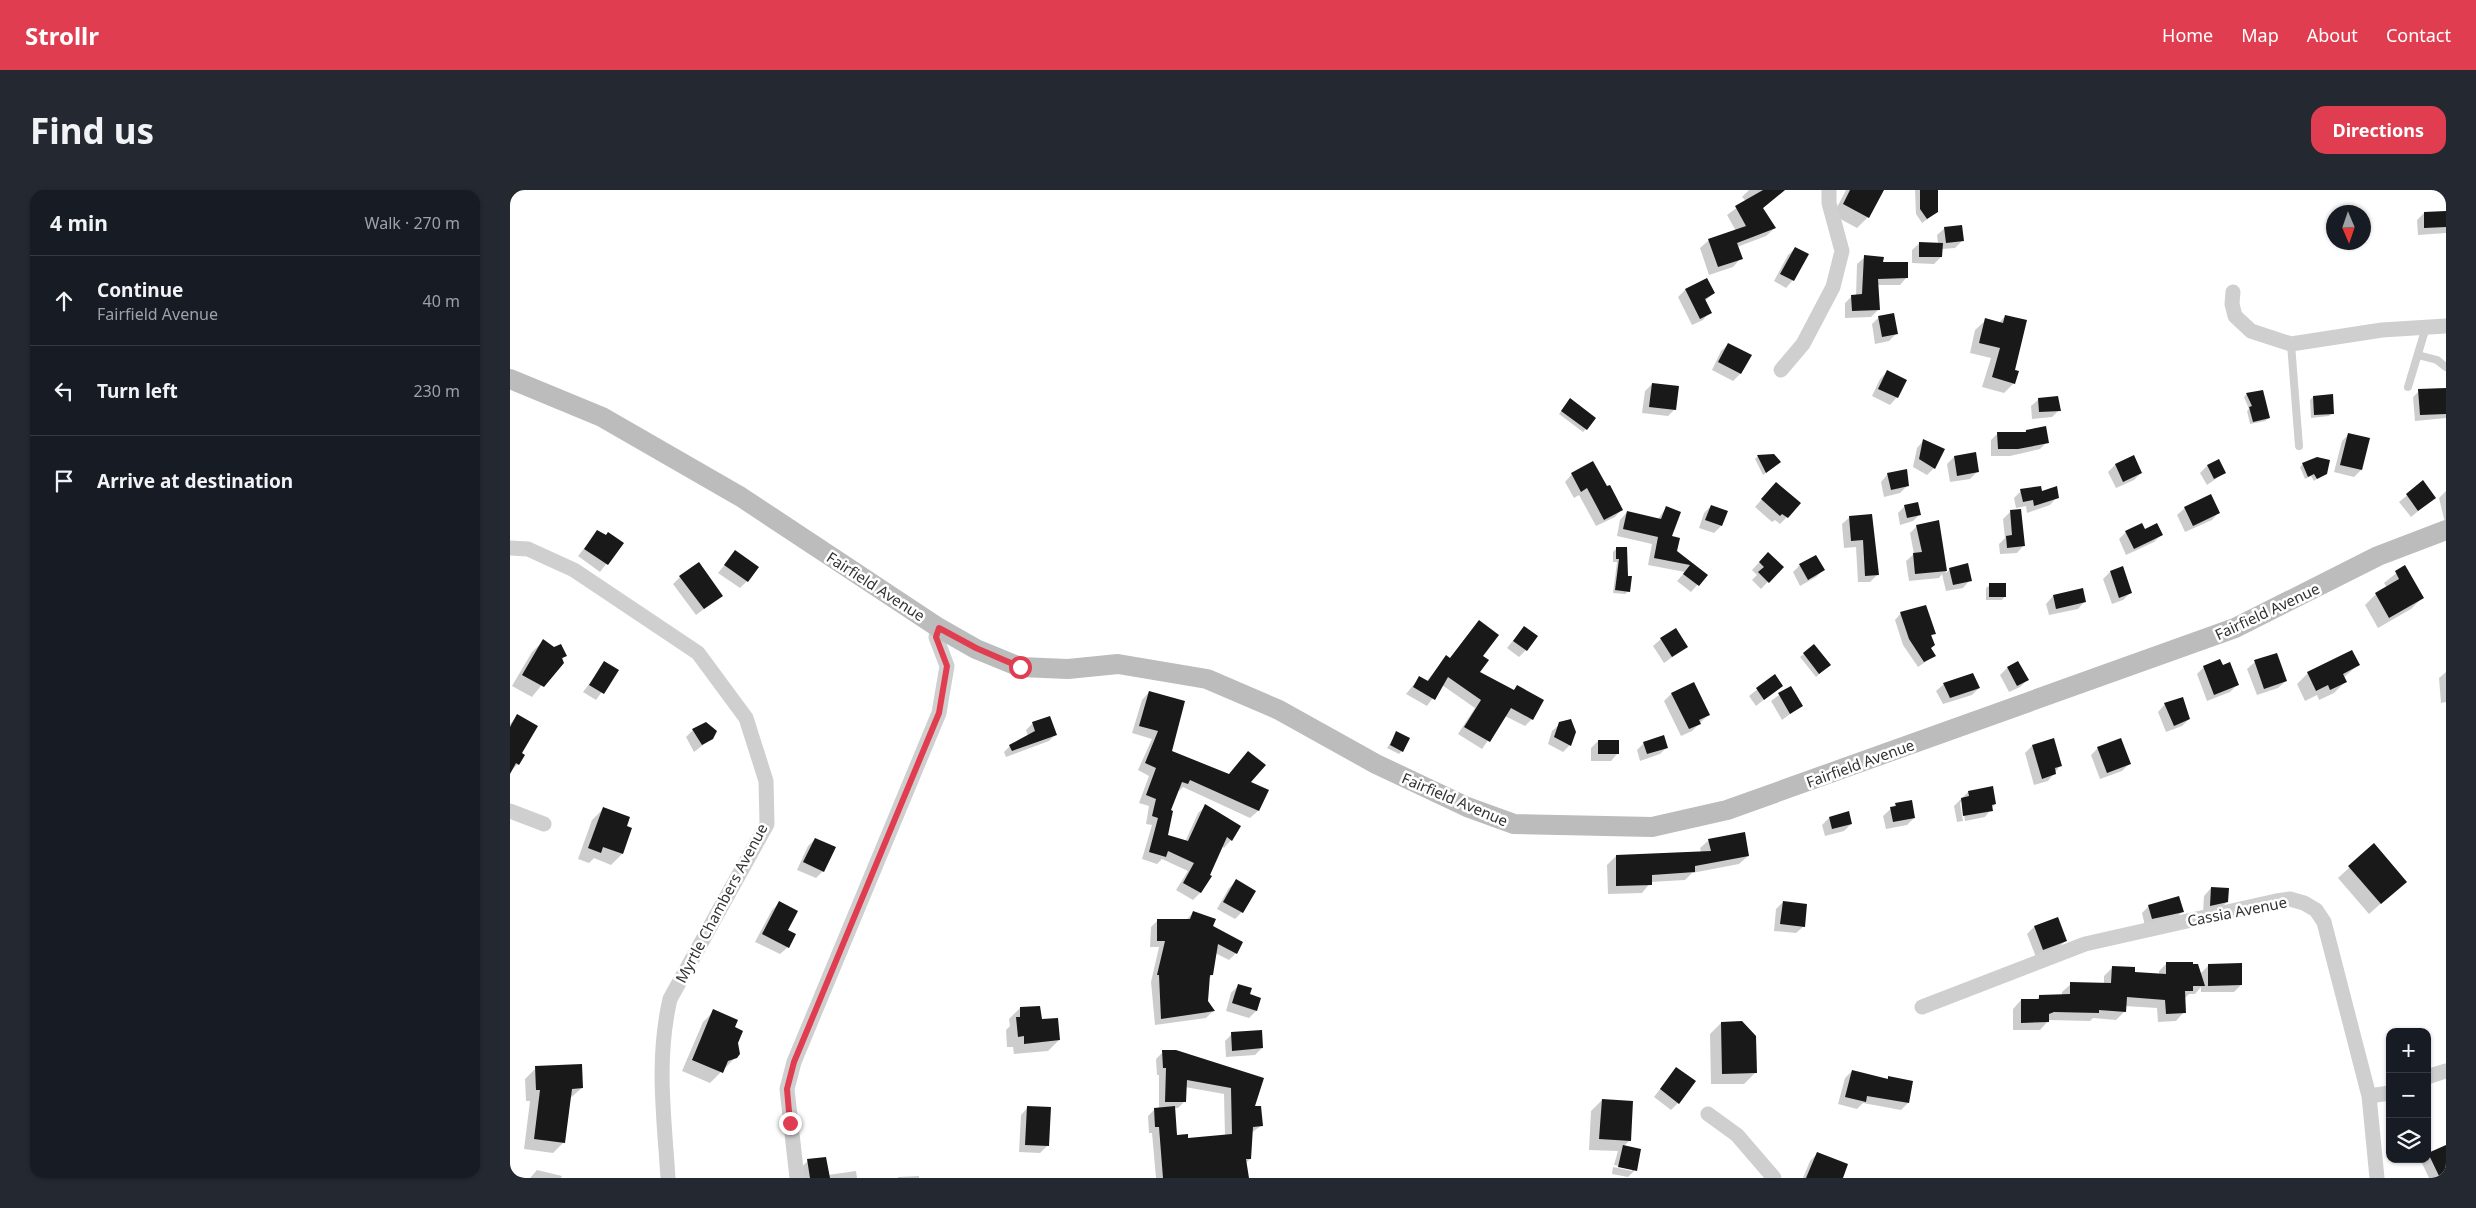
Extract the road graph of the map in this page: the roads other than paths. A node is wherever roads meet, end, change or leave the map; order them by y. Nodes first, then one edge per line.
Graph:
1 (1829, 190) edge
2 (2232, 292) dead end
3 (2446, 326) edge
4 (2426, 327) junction
5 (2291, 344) junction
6 (2418, 355) junction
7 (2446, 367) edge
8 (1781, 370) dead end
9 (510, 379) edge
10 (2408, 387) dead end
11 (2300, 446) dead end
12 (2446, 530) edge
13 (510, 548) edge
14 (939, 628) junction
15 (510, 811) edge
16 (544, 824) dead end
17 (1922, 1007) dead end
18 (2446, 1071) edge
19 (2431, 1076) edge
20 (2386, 1094) edge
21 (2369, 1096) junction
22 (1708, 1114) dead end
23 (2375, 1177) edge
24 (668, 1178) edge
25 (797, 1178) edge
26 (1774, 1178) edge

1 - 8 street
2 - 5 street
3 - 4 street
4 - 5 street
4 - 6 lane
5 - 11 lane
6 - 7 lane
6 - 10 lane
9 - 14 street, Fairfield Avenue
12 - 14 street, Fairfield Avenue
13 - 24 street, Myrtle Chambers Avenue
14 - 25 street
15 - 16 street
17 - 21 street, Cassia Avenue
18 - 19 street
20 - 21 street
21 - 23 street, Cassia Avenue
22 - 26 street

